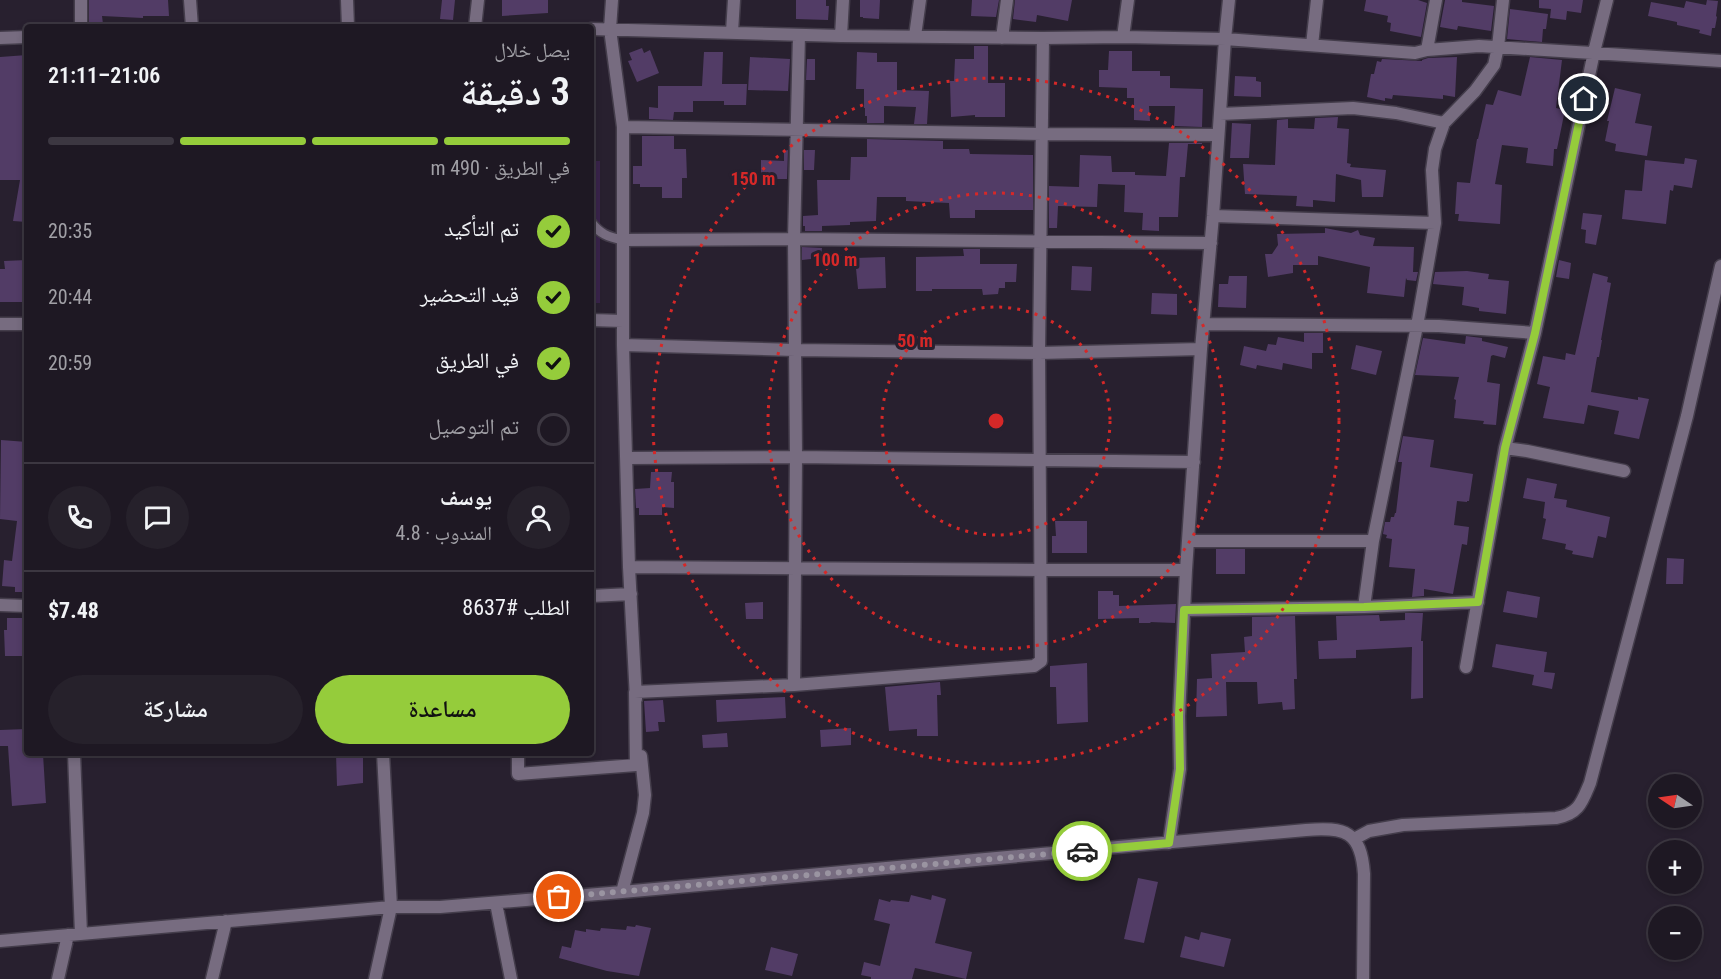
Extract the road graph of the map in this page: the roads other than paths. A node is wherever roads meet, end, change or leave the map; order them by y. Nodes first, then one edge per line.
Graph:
1 (81, 0) edge
2 (190, 0) edge
3 (347, 0) edge
4 (478, 0) edge
5 (612, 0) edge
6 (734, 0) edge
7 (843, 0) edge
8 (920, 0) edge
9 (1007, 0) edge
10 (1128, 0) edge
11 (1229, 0) edge
12 (1317, 0) edge
13 (1436, 0) edge
14 (1503, 0) edge
15 (1606, 0) edge
16 (81, 24) edge
17 (192, 24) edge
18 (348, 24) edge
19 (475, 24) edge
20 (594, 29) edge
21 (610, 29) junction
22 (732, 32) junction
23 (799, 35) junction
24 (841, 36) junction
25 (915, 36) junction
26 (24, 37) edge
27 (1123, 37) junction
28 (0, 38) edge
29 (1002, 38) junction
30 (1043, 38) junction
31 (1225, 39) junction
32 (1312, 45) junction
33 (1498, 47) junction
34 (1427, 50) junction
35 (1594, 52) junction
36 (1721, 61) edge
37 (1220, 114) junction
38 (1444, 123) junction
39 (623, 127) junction
40 (797, 129) junction
41 (1042, 134) junction
42 (1218, 135) junction
43 (1213, 216) junction
44 (1435, 223) junction
45 (594, 225) edge
46 (794, 239) junction
47 (623, 240) junction
48 (1040, 242) junction
49 (1211, 243) junction
50 (1721, 266) edge
51 (594, 320) edge
52 (622, 321) junction
53 (0, 324) edge
54 (24, 324) edge
55 (1204, 324) junction
56 (1417, 326) junction
57 (1535, 333) junction
58 (623, 345) junction
59 (1201, 349) junction
60 (795, 350) junction
61 (1039, 353) junction
62 (1505, 448) junction
63 (796, 457) junction
64 (627, 458) junction
65 (1039, 461) junction
66 (1194, 462) junction
67 (1624, 471) dead end
68 (1189, 540) junction
69 (1373, 541) junction
70 (629, 567) junction
71 (796, 567) junction
72 (1040, 570) junction
73 (1186, 570) junction
74 (631, 594) junction
75 (594, 596) edge
76 (1478, 602) junction
77 (0, 605) edge
78 (24, 606) edge
79 (1364, 607) junction
80 (1184, 610) junction
81 (1466, 667) dead end
82 (794, 685) junction
83 (635, 692) junction
84 (74, 756) edge
85 (383, 756) edge
86 (518, 756) edge
87 (1354, 839) junction
88 (1169, 843) junction
89 (622, 892) junction
90 (496, 903) junction
91 (392, 906) junction
92 (226, 921) junction
93 (74, 934) junction
94 (0, 941) edge
95 (58, 979) edge
96 (212, 979) edge
97 (375, 979) edge
98 (511, 979) edge
99 (1363, 979) edge

1 - 16 street
2 - 17 street
3 - 18 street
4 - 19 street
5 - 21 street
6 - 22 street
7 - 24 street
8 - 25 street
9 - 29 street
10 - 27 street
11 - 31 street
12 - 32 street
13 - 34 street
14 - 33 street
15 - 35 street
20 - 21 street
21 - 22 street
21 - 39 street
22 - 23 street
23 - 24 street
23 - 40 street
24 - 25 street
25 - 29 street
26 - 28 street
27 - 30 street
27 - 31 street
29 - 30 street
30 - 41 street
31 - 32 street
31 - 37 street
32 - 34 street
33 - 34 street
33 - 35 street
33 - 38 street
35 - 36 street
35 - 57 street
37 - 38 street
37 - 42 street
38 - 44 street
39 - 40 street
39 - 47 street
40 - 41 street
40 - 46 street
41 - 42 street
41 - 48 street
42 - 43 street
43 - 44 street
43 - 49 street
44 - 56 street
45 - 47 lane
46 - 47 street
46 - 48 street
46 - 60 street
47 - 52 street
48 - 49 street
48 - 61 street
49 - 55 street
50 - 87 street
51 - 52 street
52 - 58 street
53 - 54 street
55 - 56 street
55 - 59 street
56 - 57 street
56 - 69 street
57 - 62 street
58 - 60 street
58 - 64 street
59 - 61 street
59 - 66 street
60 - 61 street
60 - 63 street
61 - 65 street
62 - 67 street
62 - 76 street
63 - 64 street
63 - 65 street
63 - 71 street
64 - 70 street
65 - 66 street
65 - 72 street
66 - 68 street
68 - 69 street
68 - 73 street
69 - 79 street
70 - 71 street
70 - 74 street
71 - 72 street
71 - 82 street
72 - 73 street
72 - 82 street
73 - 80 street
74 - 75 street
74 - 83 street
76 - 79 street
76 - 81 street
77 - 78 street
79 - 80 street
80 - 88 street
82 - 83 street
83 - 86 street
83 - 89 street
84 - 93 street
85 - 91 street
87 - 88 street
87 - 99 street
88 - 89 street
89 - 90 street
90 - 91 street
90 - 98 street
91 - 92 street
91 - 97 street
92 - 93 street
92 - 96 street
93 - 94 street
93 - 95 street

